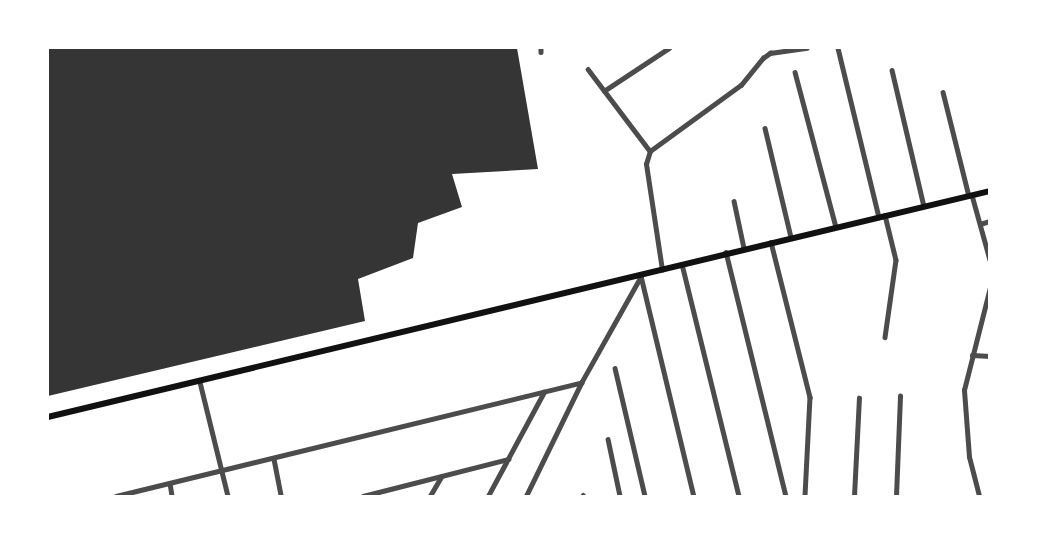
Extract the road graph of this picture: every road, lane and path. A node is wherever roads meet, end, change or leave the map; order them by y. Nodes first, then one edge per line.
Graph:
1 (669, 48) edge
2 (802, 48) edge
3 (807, 48) edge
4 (838, 48) edge
5 (588, 69) dead end
6 (892, 70) dead end
7 (796, 72) dead end
8 (604, 91) junction
9 (943, 92) dead end
10 (765, 128) dead end
11 (650, 150) junction
12 (990, 191) edge
13 (971, 195) junction
14 (734, 201) dead end
15 (924, 206) junction
16 (882, 216) junction
17 (990, 221) edge
18 (980, 224) junction
19 (836, 226) junction
20 (791, 237) junction
21 (771, 242) junction
22 (744, 248) junction
23 (726, 252) junction
24 (990, 260) edge
25 (682, 264) junction
26 (662, 270) junction
27 (640, 276) junction
28 (990, 287) edge
29 (885, 337) dead end
30 (972, 355) junction
31 (990, 356) edge
32 (615, 368) dead end
33 (200, 382) junction
34 (581, 383) junction
35 (544, 392) junction
36 (900, 396) dead end
37 (859, 398) dead end
38 (48, 418) edge
39 (608, 439) dead end
40 (274, 459) junction
41 (508, 459) junction
42 (224, 471) junction
43 (441, 477) junction
44 (170, 484) junction
45 (116, 496) edge
46 (172, 496) edge
47 (228, 496) edge
48 (281, 496) edge
49 (363, 496) edge
50 (430, 496) edge
51 (488, 496) edge
52 (526, 496) edge
53 (620, 496) edge
54 (645, 496) edge
55 (694, 496) edge
56 (739, 496) edge
57 (786, 496) edge
58 (805, 496) edge
59 (854, 496) edge
60 (896, 496) edge
61 (979, 496) edge

1 - 8 street
2 - 3 street
2 - 11 street
4 - 16 street
5 - 8 street
6 - 15 street
7 - 19 street
8 - 11 street
9 - 13 street
10 - 20 street
11 - 26 street
12 - 13 main road
13 - 15 main road
13 - 18 street
14 - 22 street
15 - 16 main road
16 - 19 main road
16 - 29 street
17 - 18 street
18 - 24 street
19 - 20 main road
20 - 21 main road
21 - 22 main road
21 - 58 street
22 - 23 main road
23 - 25 main road
23 - 57 street
25 - 26 main road
25 - 56 street
26 - 27 main road
27 - 33 main road
27 - 34 street
27 - 55 street
28 - 30 street
30 - 31 street
30 - 61 street
32 - 54 street
33 - 38 main road
33 - 42 street
34 - 35 street
34 - 52 street
35 - 40 street
35 - 41 street
36 - 60 street
37 - 59 street
39 - 53 street
40 - 42 street
40 - 48 street
41 - 43 street
41 - 51 street
42 - 44 street
42 - 47 street
43 - 49 street
43 - 50 street
44 - 45 street
44 - 46 street

